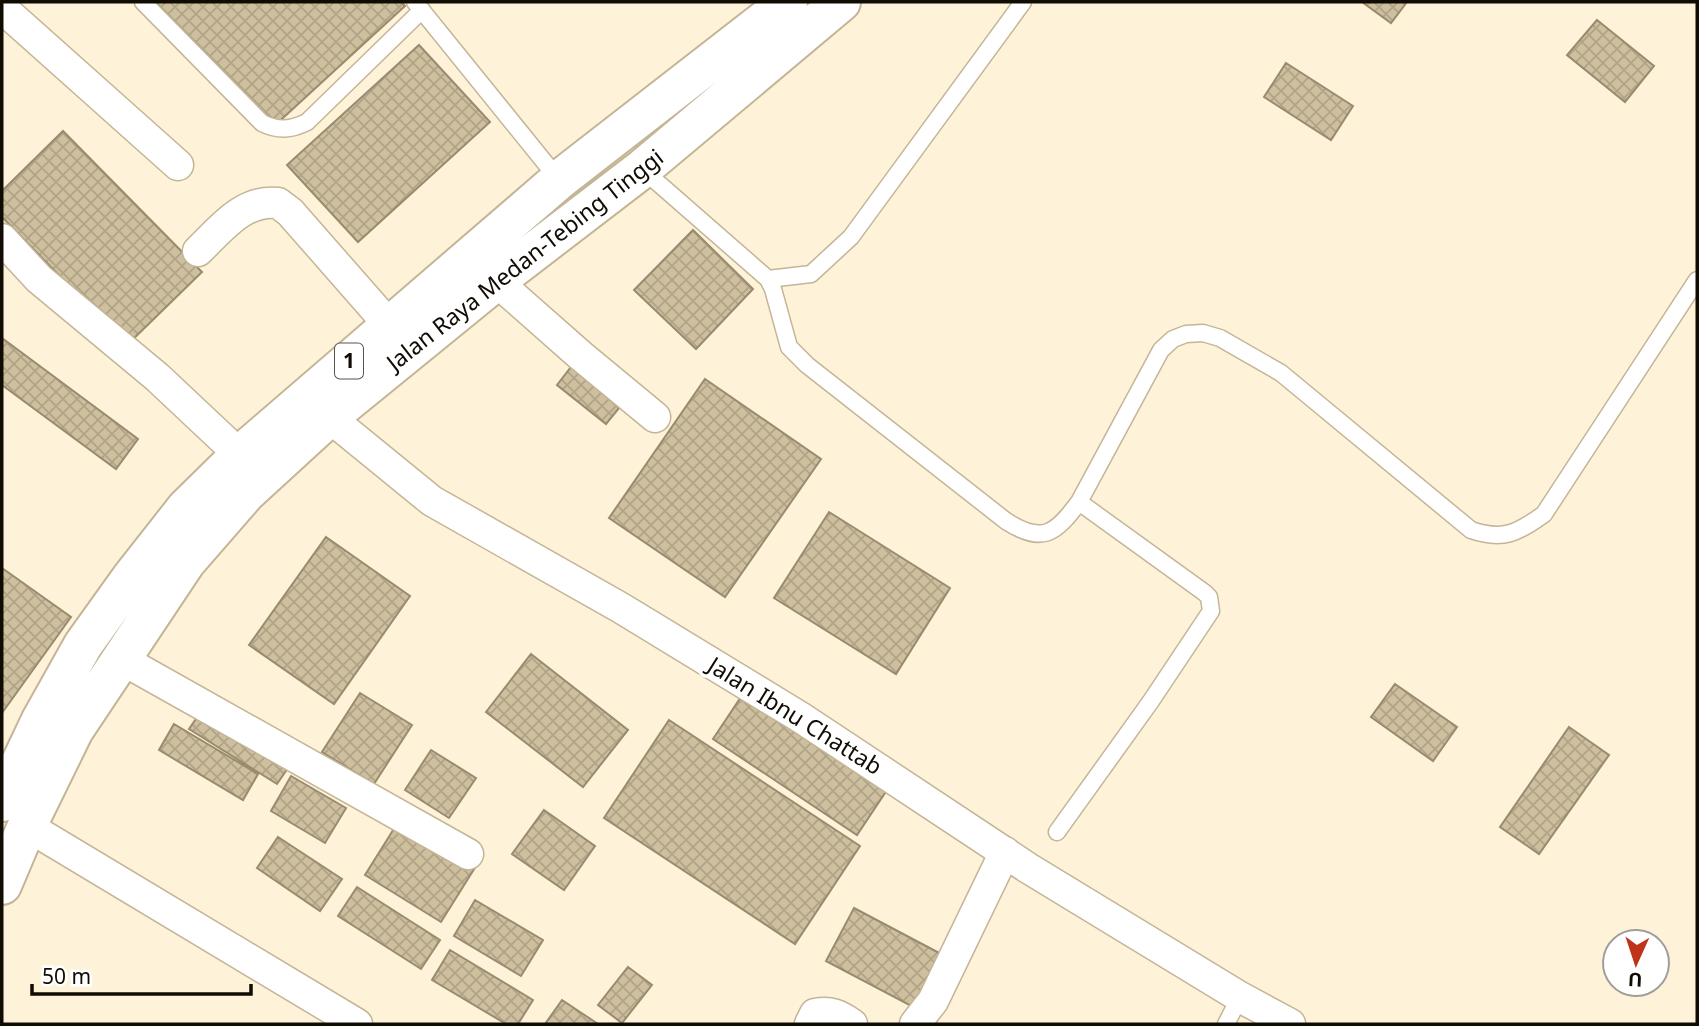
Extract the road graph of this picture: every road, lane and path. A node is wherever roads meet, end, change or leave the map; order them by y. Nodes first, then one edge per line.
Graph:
1 (142, 2) edge
2 (788, 2) edge
3 (841, 2) edge
4 (1023, 2) edge
5 (419, 6) edge
6 (2, 8) edge
7 (178, 164) dead end
8 (642, 169) junction
9 (558, 180) junction
10 (2, 239) edge
11 (198, 251) dead end
12 (768, 279) junction
13 (1697, 280) edge
14 (496, 281) junction
15 (390, 326) junction
16 (319, 406) junction
17 (655, 417) dead end
18 (240, 454) junction
19 (1079, 502) junction
20 (121, 659) junction
21 (14, 814) edge
22 (1057, 832) dead end
23 (1005, 852) junction
24 (468, 854) dead end
25 (2, 885) edge
26 (1240, 997) junction
27 (357, 1024) edge
28 (810, 1024) edge
29 (852, 1024) edge
30 (915, 1024) edge
31 (1226, 1024) edge
32 (1290, 1024) edge

1 - 5 lane
2 - 9 highway, Jalan Raya Medan-Tebing Tinggi / 1
3 - 8 highway, Jalan Raya Medan-Tebing Tinggi / 1
4 - 12 lane
5 - 9 lane
6 - 7 street
8 - 12 lane
8 - 14 highway, Jalan Raya Medan-Tebing Tinggi / 1
9 - 15 highway, Jalan Raya Medan-Tebing Tinggi / 1
10 - 18 street
11 - 15 street
12 - 19 lane
13 - 19 lane
14 - 16 highway, Jalan Raya Medan-Tebing Tinggi / 1
14 - 17 street
15 - 16 highway, Jalan Raya Medan-Tebing Tinggi / 1
16 - 18 highway, Jalan Raya Medan-Tebing Tinggi / 1
16 - 20 highway, Jalan Raya Medan-Tebing Tinggi / 1
16 - 23 street, Jalan Ibnu Chattab
18 - 21 highway, Jalan Raya Medan-Tebing Tinggi / 1
19 - 22 lane
20 - 21 highway, Jalan Raya Medan-Tebing Tinggi / 1
20 - 24 street
21 - 25 highway, Jalan Raya Medan-Tebing Tinggi / 1
21 - 27 street
23 - 26 street, Jalan Ibnu Chattab
23 - 30 street
26 - 31 lane
26 - 32 street, Jalan Ibnu Chattab
28 - 29 street

